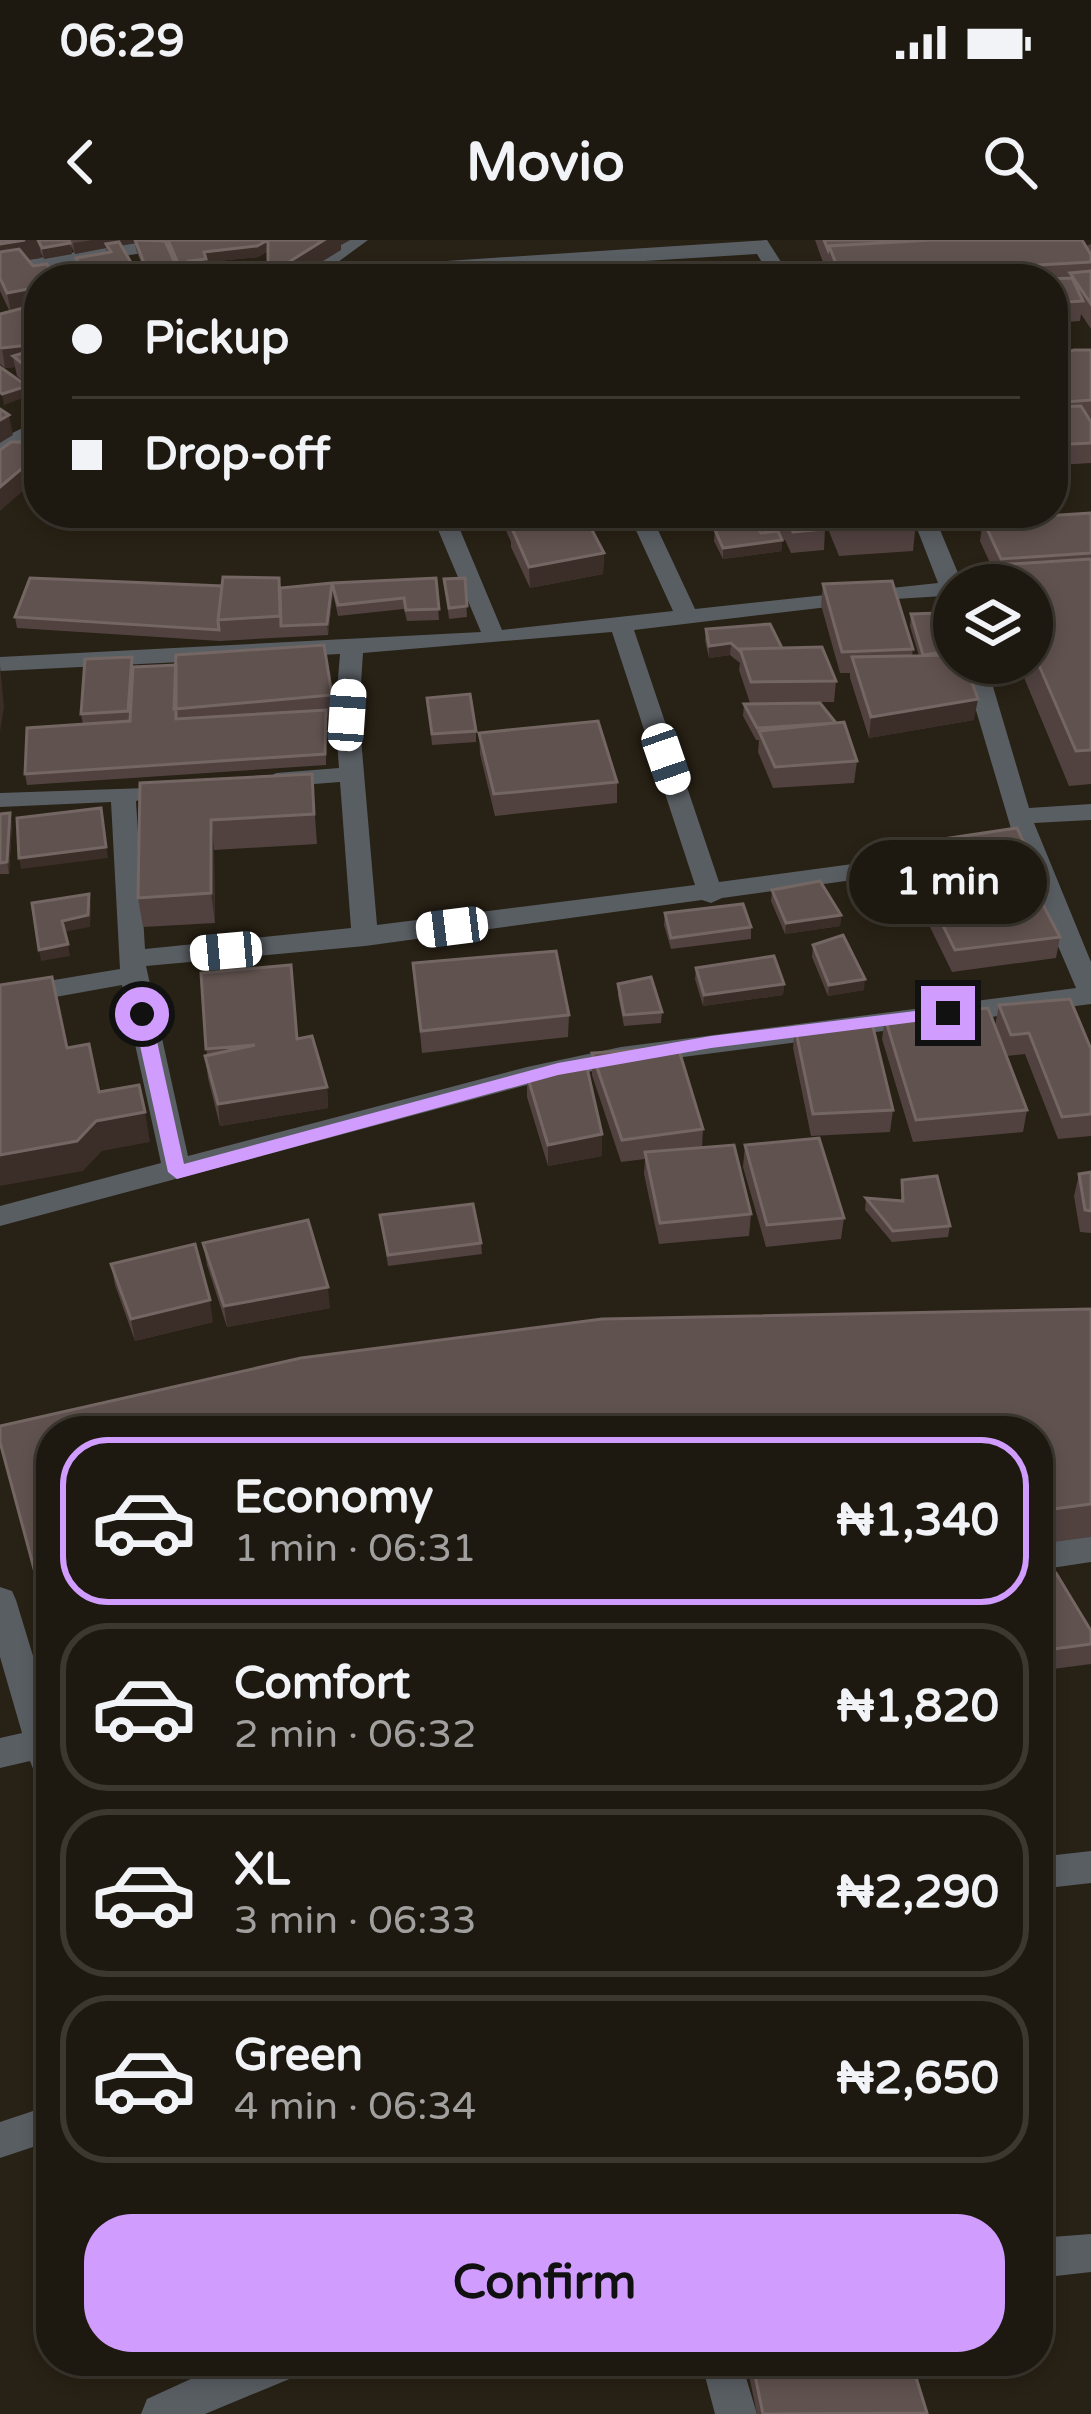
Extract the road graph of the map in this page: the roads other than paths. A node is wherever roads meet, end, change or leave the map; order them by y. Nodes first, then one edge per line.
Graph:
1 (186, 240) edge
2 (359, 240) edge
3 (760, 244) edge
4 (37, 264) edge
5 (323, 264) edge
6 (484, 264) edge
7 (0, 421) edge
8 (19, 436) edge
9 (448, 528) edge
10 (645, 528) edge
11 (928, 528) edge
12 (943, 564) edge
13 (933, 592) edge
14 (686, 614) junction
15 (620, 622) junction
16 (494, 638) junction
17 (352, 646) junction
18 (0, 664) edge
19 (980, 684) edge
20 (353, 774) junction
21 (259, 781) edge
22 (164, 788) edge
23 (123, 794) junction
24 (0, 800) edge
25 (1091, 812) edge
26 (1017, 816) junction
27 (1029, 848) junction
28 (711, 895) junction
29 (365, 938) junction
30 (133, 967) junction
31 (1091, 994) edge
32 (0, 998) edge
33 (177, 1172) junction
34 (0, 1216) edge
35 (1091, 1549) edge
36 (1053, 1555) edge
37 (0, 1600) edge
38 (36, 1714) edge
39 (36, 1752) edge
40 (0, 1753) edge
41 (1091, 1867) edge
42 (1053, 1871) edge
43 (36, 2128) edge
44 (0, 2140) edge
45 (1091, 2253) edge
46 (1053, 2257) edge
47 (208, 2376) edge
48 (725, 2376) edge
49 (163, 2414) edge
50 (736, 2414) edge

1 - 4 street
2 - 5 street
3 - 6 street
7 - 8 street
9 - 16 street
10 - 14 street
11 - 12 street
13 - 14 street
14 - 15 street
15 - 16 street
15 - 28 street
16 - 17 street
17 - 18 street
17 - 20 street
19 - 26 street
20 - 21 street
20 - 29 street
22 - 23 street
23 - 24 street
23 - 30 street
25 - 26 street
26 - 27 street
27 - 28 street
27 - 31 street
28 - 29 street
29 - 30 street
30 - 32 street
30 - 33 street
31 - 33 street
33 - 34 street
35 - 36 street
37 - 38 street
39 - 40 street
41 - 42 street
43 - 44 street
45 - 46 street
47 - 49 street
48 - 50 street

